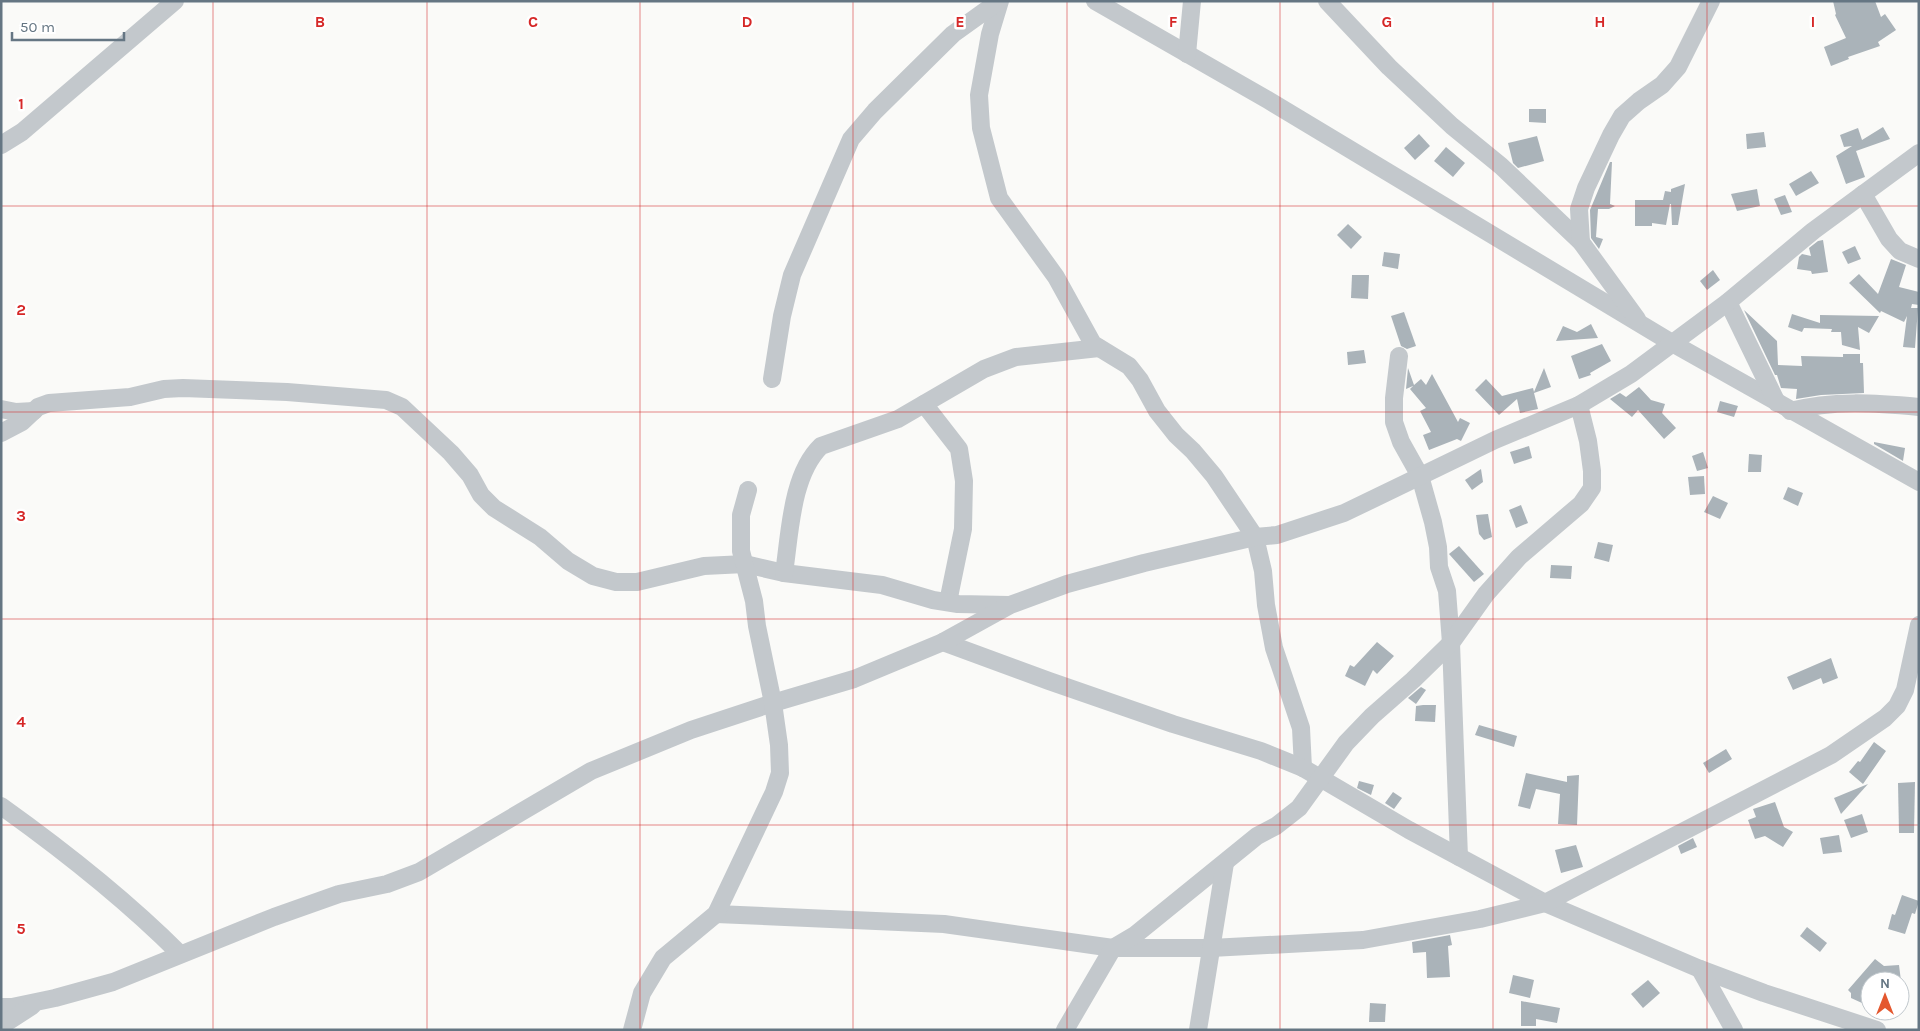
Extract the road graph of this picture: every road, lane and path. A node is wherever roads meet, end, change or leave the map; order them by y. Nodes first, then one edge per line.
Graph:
1 (175, 1) edge
2 (999, 1) edge
3 (1095, 1) edge
4 (1192, 1) edge
5 (1327, 1) edge
6 (1711, 1) edge
7 (1187, 54) junction
8 (1, 145) edge
9 (1919, 153) edge
10 (1863, 194) junction
11 (1581, 242) junction
12 (1919, 259) edge
13 (1728, 302) junction
14 (1642, 325) junction
15 (1672, 343) junction
16 (1099, 348) junction
17 (1399, 356) dead end
18 (772, 380) dead end
19 (924, 404) junction
20 (1579, 405) junction
21 (1784, 407) junction
22 (1919, 407) edge
23 (1, 409) edge
24 (34, 411) junction
25 (1, 433) edge
26 (1420, 476) junction
27 (1919, 482) edge
28 (748, 490) dead end
29 (1255, 537) junction
30 (745, 564) junction
31 (784, 574) junction
32 (752, 590) junction
33 (948, 602) junction
34 (1010, 605) junction
35 (1919, 625) edge
36 (943, 642) junction
37 (1451, 643) junction
38 (1912, 684) edge
39 (773, 703) junction
40 (1303, 768) junction
41 (1322, 778) junction
42 (1, 806) edge
43 (1459, 857) junction
44 (1226, 863) junction
45 (1545, 903) junction
46 (716, 914) junction
47 (1113, 948) junction
48 (1212, 948) junction
49 (180, 954) junction
50 (1700, 969) junction
51 (40, 1001) junction
52 (1, 1007) edge
53 (1, 1026) edge
54 (1875, 1029) edge
55 (632, 1030) edge
56 (1065, 1030) edge
57 (1198, 1030) edge
58 (1734, 1030) edge

1 - 8 street
2 - 16 street
2 - 18 street
3 - 7 street
4 - 7 street
5 - 11 street
6 - 11 street
7 - 14 street
9 - 10 street
10 - 12 street
10 - 13 street
11 - 14 street
13 - 15 street
13 - 21 street
14 - 15 street
15 - 20 street
15 - 21 street
16 - 19 street
16 - 29 street
17 - 26 street
19 - 31 street
19 - 33 street
20 - 26 street
20 - 37 street
21 - 22 street
21 - 27 street
23 - 24 street
24 - 25 street
24 - 30 street
26 - 29 street
26 - 37 street
28 - 30 street
29 - 34 street
29 - 40 street
30 - 31 street
30 - 32 street
31 - 32 street
31 - 33 street
32 - 39 street
33 - 34 street
34 - 36 street
35 - 38 street
36 - 39 street
36 - 40 street
37 - 41 street
37 - 43 street
38 - 45 street
39 - 46 street
39 - 49 street
40 - 41 street
41 - 43 street
41 - 44 street
42 - 49 street
43 - 45 street
44 - 47 street
44 - 48 street
45 - 48 street
45 - 50 street
46 - 47 street
46 - 55 street
47 - 48 street
47 - 56 street
48 - 57 street
49 - 51 street
50 - 54 street
50 - 58 street
51 - 52 street
51 - 53 street

